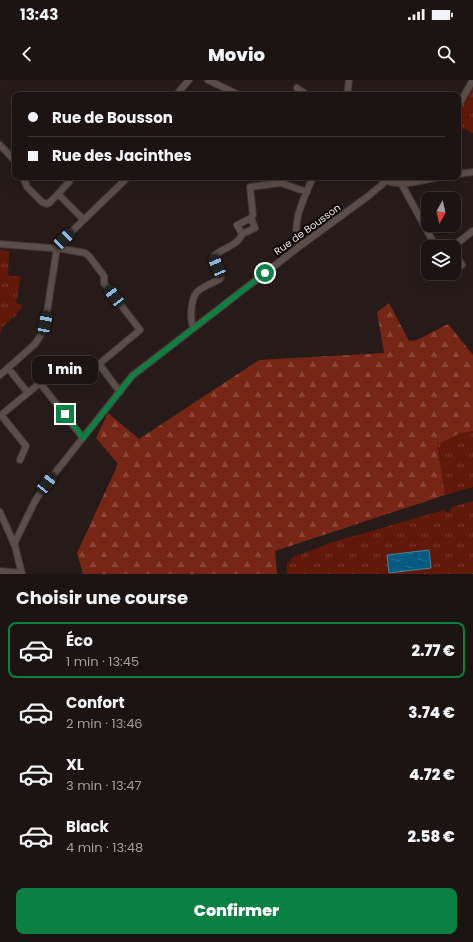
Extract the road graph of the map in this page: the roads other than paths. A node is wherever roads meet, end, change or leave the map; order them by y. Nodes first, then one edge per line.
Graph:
1 (189, 80) edge
2 (208, 80) edge
3 (349, 80) edge
4 (473, 80) edge
5 (297, 88) dead end
6 (179, 92) edge
7 (233, 92) edge
8 (303, 92) edge
9 (347, 92) edge
10 (461, 101) edge
11 (0, 146) edge
12 (12, 158) edge
13 (473, 172) edge
14 (461, 174) edge
15 (24, 180) edge
16 (125, 180) edge
17 (312, 180) edge
18 (388, 180) edge
19 (390, 180) edge
20 (420, 180) edge
21 (69, 182) dead end
22 (402, 183) junction
23 (307, 192) junction
24 (58, 194) junction
25 (251, 218) junction
26 (84, 220) junction
27 (473, 231) edge
28 (242, 234) junction
29 (432, 240) edge
30 (461, 240) edge
31 (0, 244) edge
32 (300, 246) junction
33 (58, 248) junction
34 (194, 328) junction
35 (8, 368) junction
36 (0, 375) edge
37 (120, 392) junction
38 (28, 393) junction
39 (83, 438) junction
40 (20, 460) dead end
41 (0, 512) edge
42 (14, 544) junction
43 (0, 571) edge
44 (22, 574) edge

1 - 6 street
2 - 7 street
3 - 9 street
4 - 10 street
5 - 8 street
11 - 12 street
13 - 14 street
15 - 24 street
16 - 26 street
17 - 23 street
18 - 32 street, Rue de Bousson
19 - 22 street
20 - 22 street
21 - 24 street
22 - 29 street
23 - 25 street
23 - 32 street
24 - 26 street
25 - 28 street
25 - 28 street
26 - 33 street
27 - 30 street
28 - 34 street
31 - 33 street
32 - 34 street, Rue de Bousson
33 - 35 street
33 - 37 street
34 - 37 street, Rue de Bousson
35 - 36 street
35 - 38 street
37 - 39 street, Rue de Bousson
38 - 39 street
38 - 40 street
39 - 42 street, Rue de Bousson
41 - 42 street
42 - 44 street
43 - 44 street

